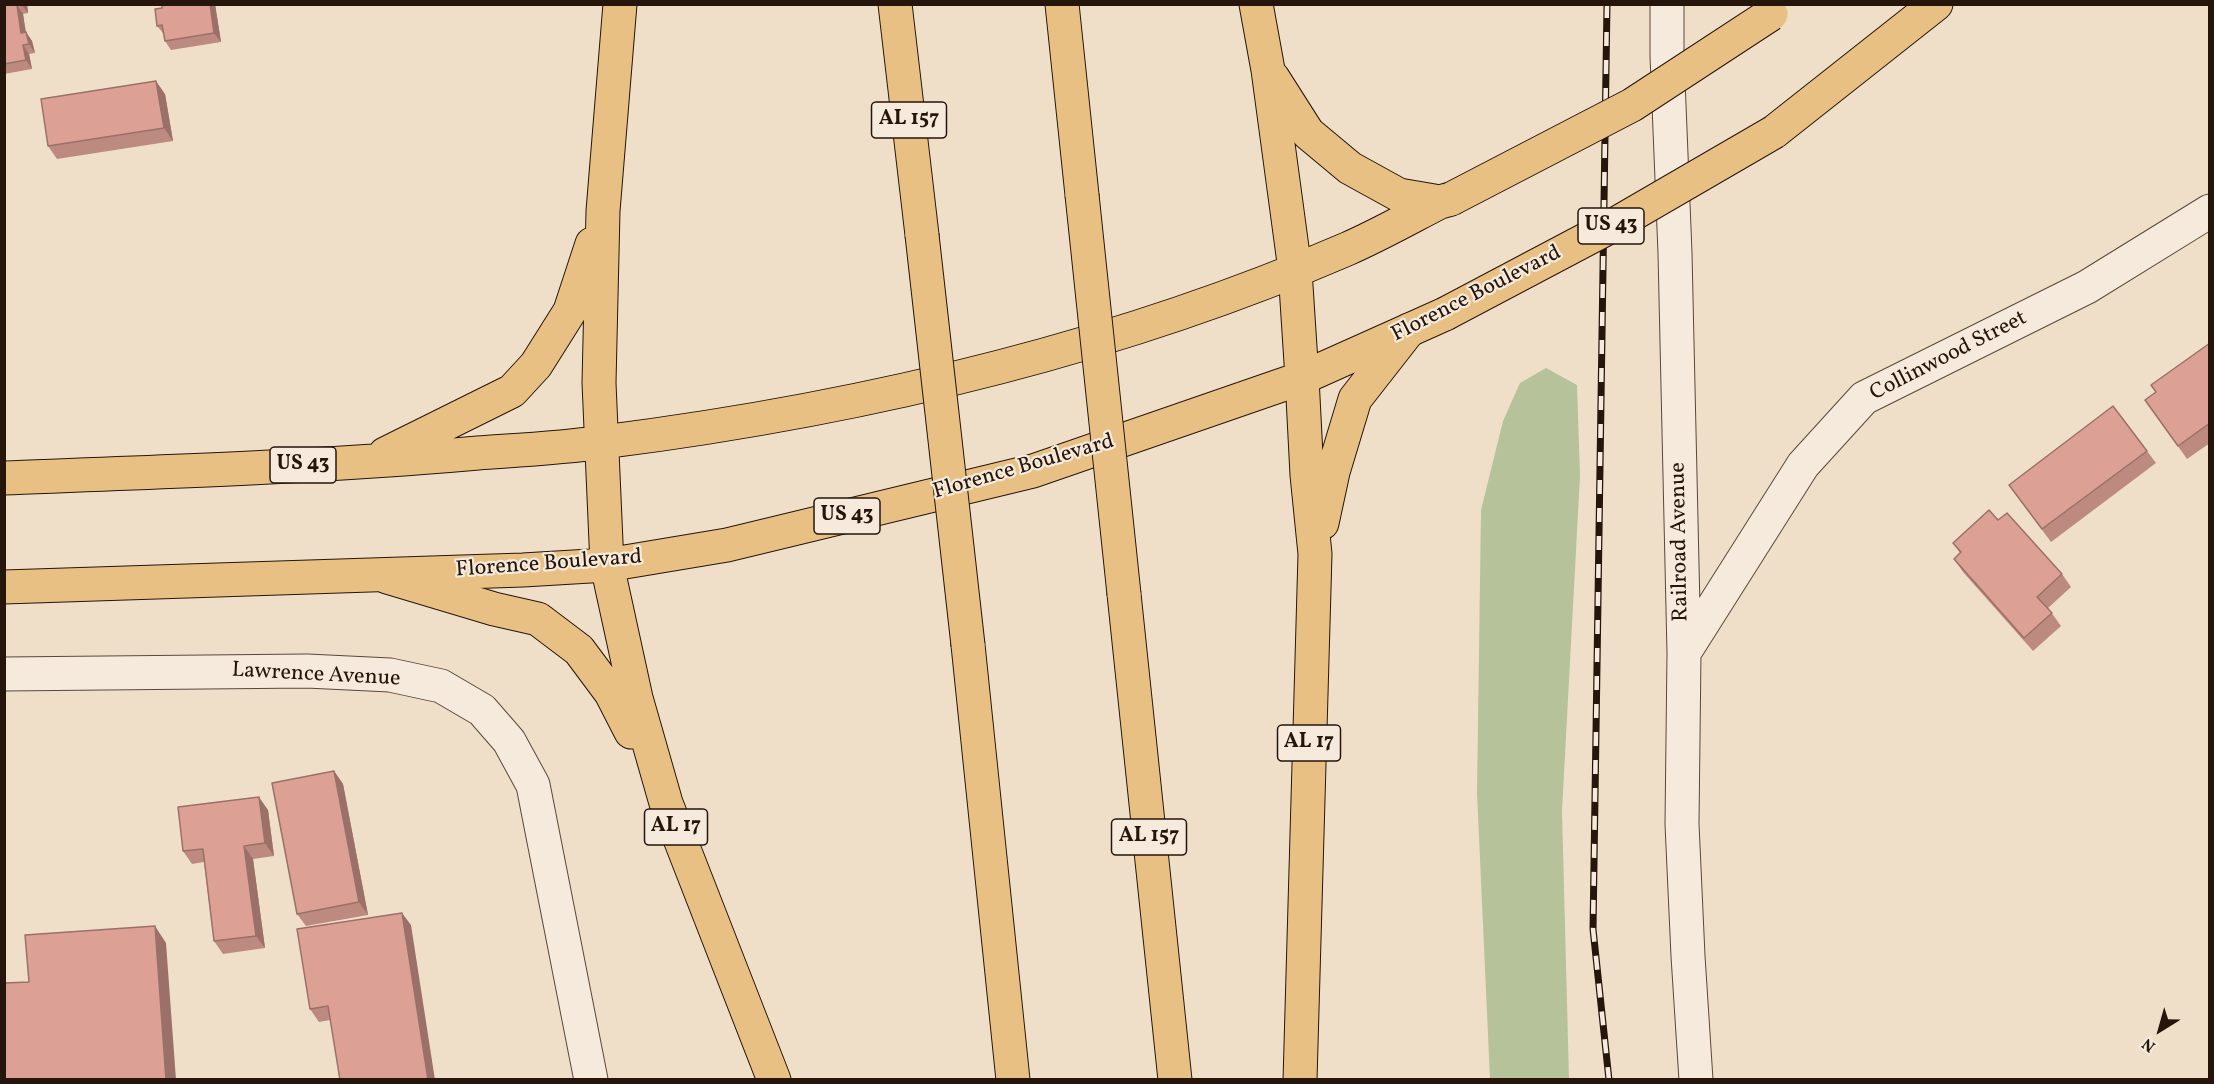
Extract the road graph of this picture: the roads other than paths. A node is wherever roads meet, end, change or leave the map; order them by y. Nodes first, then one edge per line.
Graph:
1 (620, 4) edge
2 (896, 4) edge
3 (1062, 4) edge
4 (1256, 4) edge
5 (1667, 4) edge
6 (1936, 4) edge
7 (1778, 9) edge
8 (1268, 69) junction
9 (1445, 201) junction
10 (603, 211) junction
11 (2210, 211) edge
12 (1295, 270) junction
13 (1409, 330) junction
14 (1302, 378) junction
15 (601, 443) junction
16 (368, 462) junction
17 (4, 478) edge
18 (1315, 554) junction
19 (607, 565) junction
20 (376, 573) junction
21 (4, 587) edge
22 (1684, 653) junction
23 (4, 674) edge
24 (666, 803) junction
25 (591, 1080) edge
26 (774, 1080) edge
27 (1013, 1080) edge
28 (1175, 1080) edge
29 (1300, 1080) edge
30 (1696, 1080) edge

1 - 10 main road
2 - 27 main road, AL 157, bridge
3 - 28 main road, AL 157, bridge
4 - 8 main road
5 - 22 street, Railroad Avenue
6 - 13 main road, Florence Boulevard / US 43, bridge
7 - 9 main road, US 43, bridge
8 - 9 main road
8 - 12 main road
9 - 12 main road, US 43
10 - 15 main road
10 - 16 main road
11 - 22 street, Collinwood Street
12 - 14 main road
12 - 15 main road, US 43
13 - 14 main road, Florence Boulevard / US 43
13 - 18 main road, AL 17
14 - 18 main road
14 - 19 main road, Florence Boulevard / US 43
15 - 16 main road, US 43
15 - 19 main road, AL 17
16 - 17 main road, US 43
18 - 29 main road, AL 17
19 - 20 main road, Florence Boulevard / US 43
19 - 24 main road, AL 17
20 - 21 main road, Florence Boulevard / US 43
20 - 24 main road
22 - 30 street, Railroad Avenue
23 - 25 street, Lawrence Avenue
24 - 26 main road, AL 17

